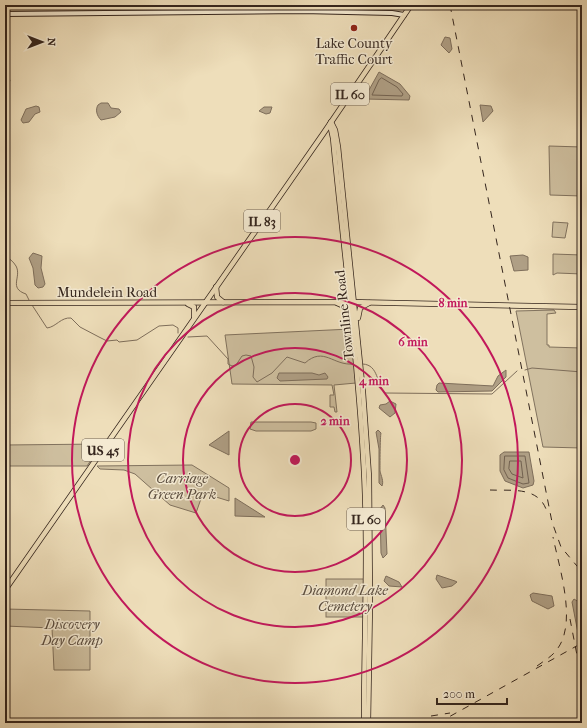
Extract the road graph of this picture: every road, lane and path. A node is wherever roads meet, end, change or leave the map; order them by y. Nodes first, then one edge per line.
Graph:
1 (410, 5) edge
2 (5, 14) edge
3 (404, 15) junction
4 (330, 123) junction
5 (322, 134) junction
6 (333, 138) junction
7 (216, 287) junction
8 (332, 302) junction
9 (352, 302) junction
10 (7, 303) edge
11 (185, 303) junction
12 (206, 303) junction
13 (225, 303) junction
14 (370, 303) junction
15 (582, 307) edge
16 (351, 315) junction
17 (194, 319) junction
18 (357, 331) junction
19 (5, 590) edge
20 (364, 723) edge
21 (368, 723) edge

1 - 3 main road, IL 60
2 - 3 street
3 - 4 main road, IL 60
4 - 5 main road, IL 83
4 - 6 main road, Townline Road / IL 60
4 - 9 main road, Townline Road / IL 60
5 - 6 main road
5 - 7 main road, IL 83
6 - 9 main road, Townline Road / IL 60
7 - 12 main road, IL 83
7 - 13 main road
8 - 9 main road, Mundelein Road
8 - 13 main road, Mundelein Road
8 - 16 main road
9 - 14 main road, Mundelein Road
9 - 16 main road, Townline Road / IL 60
9 - 18 main road, Townline Road / IL 60
10 - 11 main road, Mundelein Road
11 - 12 main road, Mundelein Road
11 - 17 main road
12 - 13 main road, Mundelein Road
12 - 17 main road, US 45
14 - 15 main road, Mundelein Road
14 - 18 main road
16 - 20 main road, Townline Road / IL 60
17 - 19 main road, US 45
18 - 21 main road, Townline Road / IL 60

